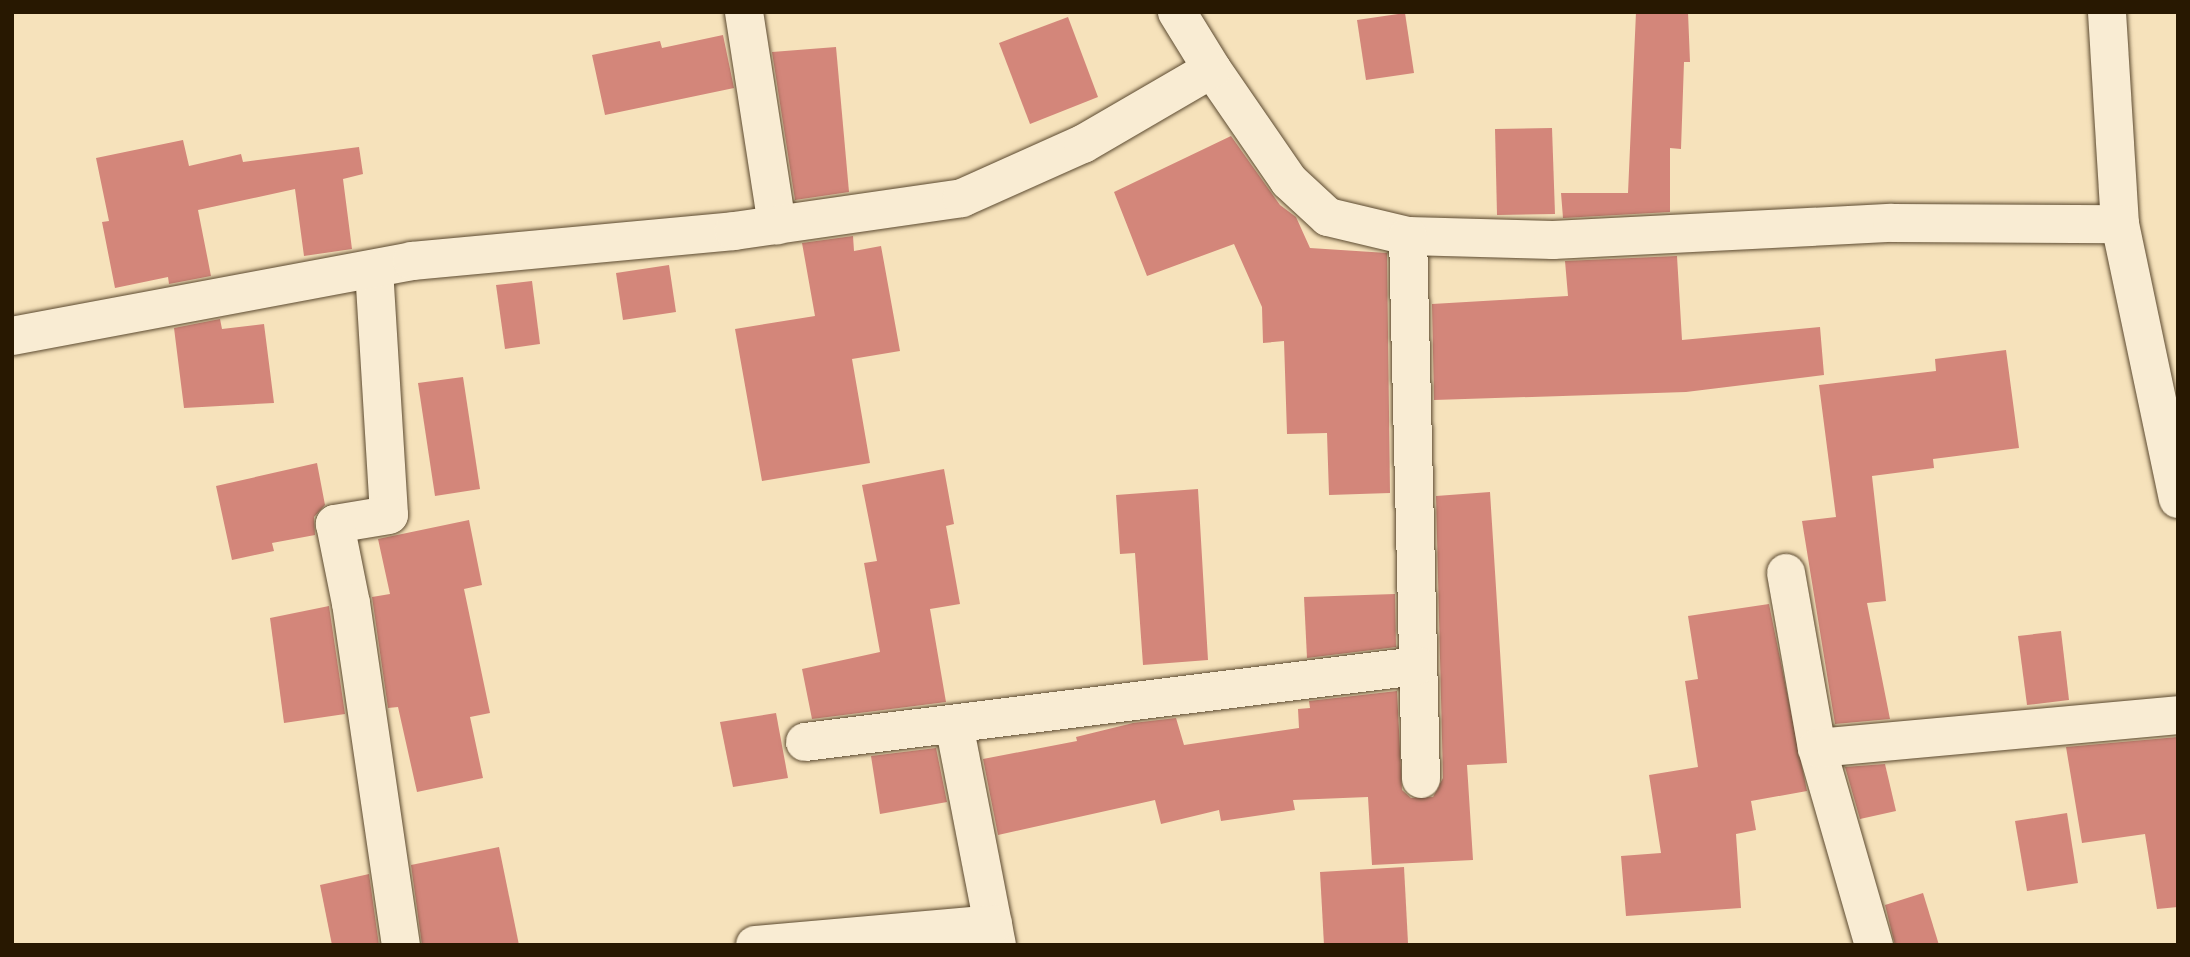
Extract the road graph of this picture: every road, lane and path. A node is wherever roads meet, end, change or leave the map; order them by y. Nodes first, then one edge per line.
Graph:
1 (744, 12) edge
2 (1177, 12) edge
3 (2107, 12) edge
4 (1212, 69) junction
5 (2120, 223) junction
6 (776, 225) junction
7 (1408, 236) junction
8 (374, 269) junction
9 (12, 336) edge
10 (2178, 499) edge
11 (1786, 573) dead end
12 (1417, 666) junction
13 (2178, 715) edge
14 (954, 724) junction
15 (805, 743) dead end
16 (1817, 747) junction
17 (1420, 779) dead end
18 (995, 934) edge
19 (401, 945) edge
20 (755, 945) edge
21 (1874, 945) edge

1 - 6 street
2 - 4 street
3 - 5 street
4 - 6 street
4 - 7 street
5 - 7 street
5 - 10 street
6 - 8 street
7 - 12 street
8 - 9 street
8 - 19 street
11 - 16 street
12 - 14 street
12 - 17 street
13 - 16 street
14 - 15 street
14 - 18 street
16 - 21 street
18 - 20 street

